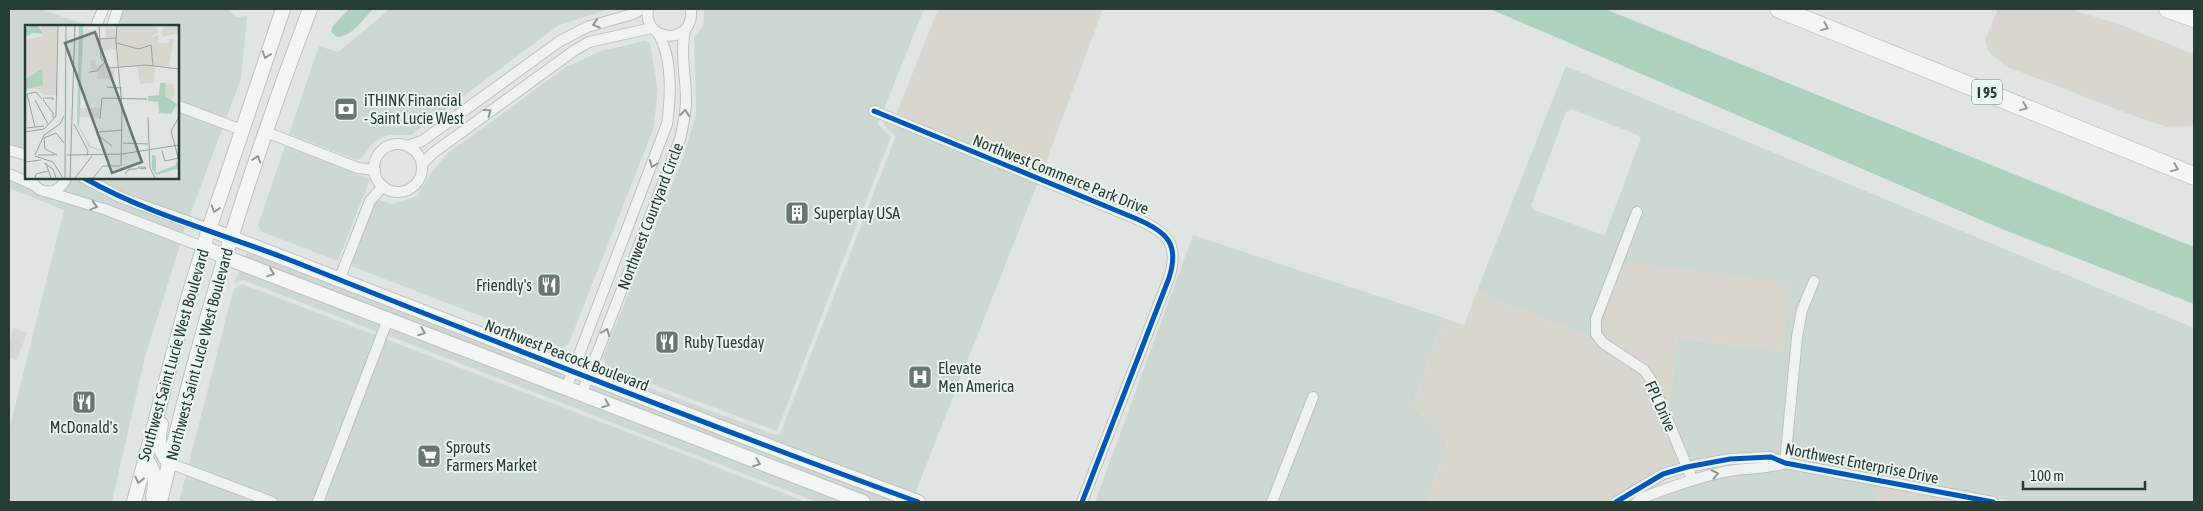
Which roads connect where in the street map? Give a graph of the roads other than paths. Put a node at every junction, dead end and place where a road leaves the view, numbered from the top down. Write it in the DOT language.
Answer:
graph roads {
  1 [pos="103,9"];
  2 [pos="118,9"];
  3 [pos="283,9"];
  4 [pos="310,9"];
  5 [pos="642,9"];
  6 [pos="648,9"];
  7 [pos="691,9"];
  8 [pos="1779,9"];
  9 [pos="2168,9"];
  10 [pos="2194,18"];
  11 [pos="96,25"];
  12 [pos="112,25"];
  13 [pos="655,30"];
  14 [pos="685,30"];
  15 [pos="507,78"];
  16 [pos="516,92"];
  17 [pos="179,106"];
  18 [pos="874,111"];
  19 [pos="242,130"];
  20 [pos="266,132"];
  21 [pos="408,146"];
  22 [pos="9,150"];
  23 [pos="25,155"];
  24 [pos="422,164"];
  25 [pos="375,170"];
  26 [pos="9,174"];
  27 [pos="2194,176"];
  28 [pos="25,179"];
  29 [pos="65,179"];
  30 [pos="86,179"];
  31 [pos="32,181"];
  32 [pos="383,186"];
  33 [pos="48,192"];
  34 [pos="1637,212"];
  35 [pos="209,229"];
  36 [pos="231,238"];
  37 [pos="203,247"];
  38 [pos="225,257"];
  39 [pos="614,266"];
  40 [pos="629,272"];
  41 [pos="339,280"];
  42 [pos="1814,281"];
  43 [pos="186,302"];
  44 [pos="388,319"];
  45 [pos="573,371"];
  46 [pos="588,377"];
  47 [pos="566,389"];
  48 [pos="581,395"];
  49 [pos="1313,397"];
  50 [pos="144,457"];
  51 [pos="169,463"];
  52 [pos="1785,463"];
  53 [pos="1687,466"];
  54 [pos="1692,479"];
  55 [pos="134,502"];
  56 [pos="152,502"];
  57 [pos="160,502"];
  58 [pos="272,502"];
  59 [pos="318,502"];
  60 [pos="862,502"];
  61 [pos="918,502"];
  62 [pos="1082,502"];
  63 [pos="1273,502"];
  64 [pos="1616,502"];
  65 [pos="1637,502"];
  66 [pos="1993,502"];
  1 -- 11 [label="street"];
  2 -- 12 [label="street"];
  3 -- 19 [label="street, Southwest Saint Lucie West Boulevard, one-way"];
  4 -- 20 [label="street, Northwest Saint Lucie West Boulevard"];
  5 -- 15 [label="street, one-way"];
  6 -- 13 [label="street, Northwest Courtyard Circle"];
  7 -- 14 [label="street, Northwest Courtyard Circle"];
  8 -- 27 [label="highway, I 95, one-way"];
  9 -- 10 [label="highway"];
  13 -- 14 [label="street"];
  13 -- 16 [label="street"];
  13 -- 39 [label="street, Northwest Courtyard Circle, one-way"];
  40 -- 14 [label="street, Northwest Courtyard Circle, one-way"];
  15 -- 16 [label="street"];
  15 -- 21 [label="street"];
  24 -- 16 [label="street, one-way"];
  17 -- 19 [label="street"];
  18 -- 62 [label="street, Northwest Commerce Park Drive"];
  19 -- 35 [label="street, Southwest Saint Lucie West Boulevard, one-way"];
  20 -- 25 [label="street"];
  36 -- 20 [label="street, Northwest Saint Lucie West Boulevard, one-way"];
  21 -- 24 [label="street"];
  21 -- 25 [label="street"];
  22 -- 23 [label="street"];
  24 -- 32 [label="street"];
  25 -- 32 [label="street"];
  26 -- 28 [label="street"];
  29 -- 33 [label="street"];
  30 -- 35 [label="street"];
  31 -- 33 [label="street"];
  32 -- 41 [label="street"];
  33 -- 37 [label="street, one-way"];
  34 -- 53 [label="street, FPL Drive"];
  35 -- 36 [label="street, Northwest Peacock Boulevard"];
  35 -- 37 [label="street, Southwest Saint Lucie West Boulevard"];
  36 -- 38 [label="street, Northwest Saint Lucie West Boulevard"];
  36 -- 41 [label="street, Northwest Peacock Boulevard"];
  37 -- 38 [label="street, Northwest Peacock Boulevard"];
  37 -- 43 [label="street, Southwest Saint Lucie West Boulevard"];
  38 -- 44 [label="street, Northwest Peacock Boulevard, one-way"];
  38 -- 51 [label="street, Northwest Saint Lucie West Boulevard"];
  39 -- 40 [label="street"];
  39 -- 45 [label="street, Northwest Courtyard Circle"];
  46 -- 40 [label="street, Northwest Courtyard Circle, one-way"];
  41 -- 45 [label="street, Northwest Peacock Boulevard"];
  42 -- 52 [label="street"];
  43 -- 50 [label="street, Southwest Saint Lucie West Boulevard"];
  43 -- 51 [label="street"];
  44 -- 47 [label="street, Northwest Peacock Boulevard, one-way"];
  44 -- 59 [label="street"];
  45 -- 46 [label="street, Northwest Peacock Boulevard"];
  45 -- 47 [label="street, Northwest Courtyard Circle"];
  46 -- 48 [label="street, Northwest Courtyard Circle"];
  46 -- 61 [label="street, Northwest Peacock Boulevard"];
  47 -- 48 [label="street, Northwest Peacock Boulevard"];
  48 -- 60 [label="street, Northwest Peacock Boulevard, one-way"];
  49 -- 63 [label="street"];
  50 -- 55 [label="street, Southwest Saint Lucie West Boulevard, one-way"];
  50 -- 56 [label="street"];
  51 -- 57 [label="street, Northwest Saint Lucie West Boulevard"];
  51 -- 58 [label="street"];
  52 -- 53 [label="street, Northwest Enterprise Drive"];
  54 -- 52 [label="street, Northwest Enterprise Drive, one-way"];
  52 -- 66 [label="street, Northwest Enterprise Drive"];
  53 -- 54 [label="street, FPL Drive"];
  53 -- 64 [label="street, Northwest Enterprise Drive"];
  54 -- 65 [label="street, Northwest Enterprise Drive"];
}
